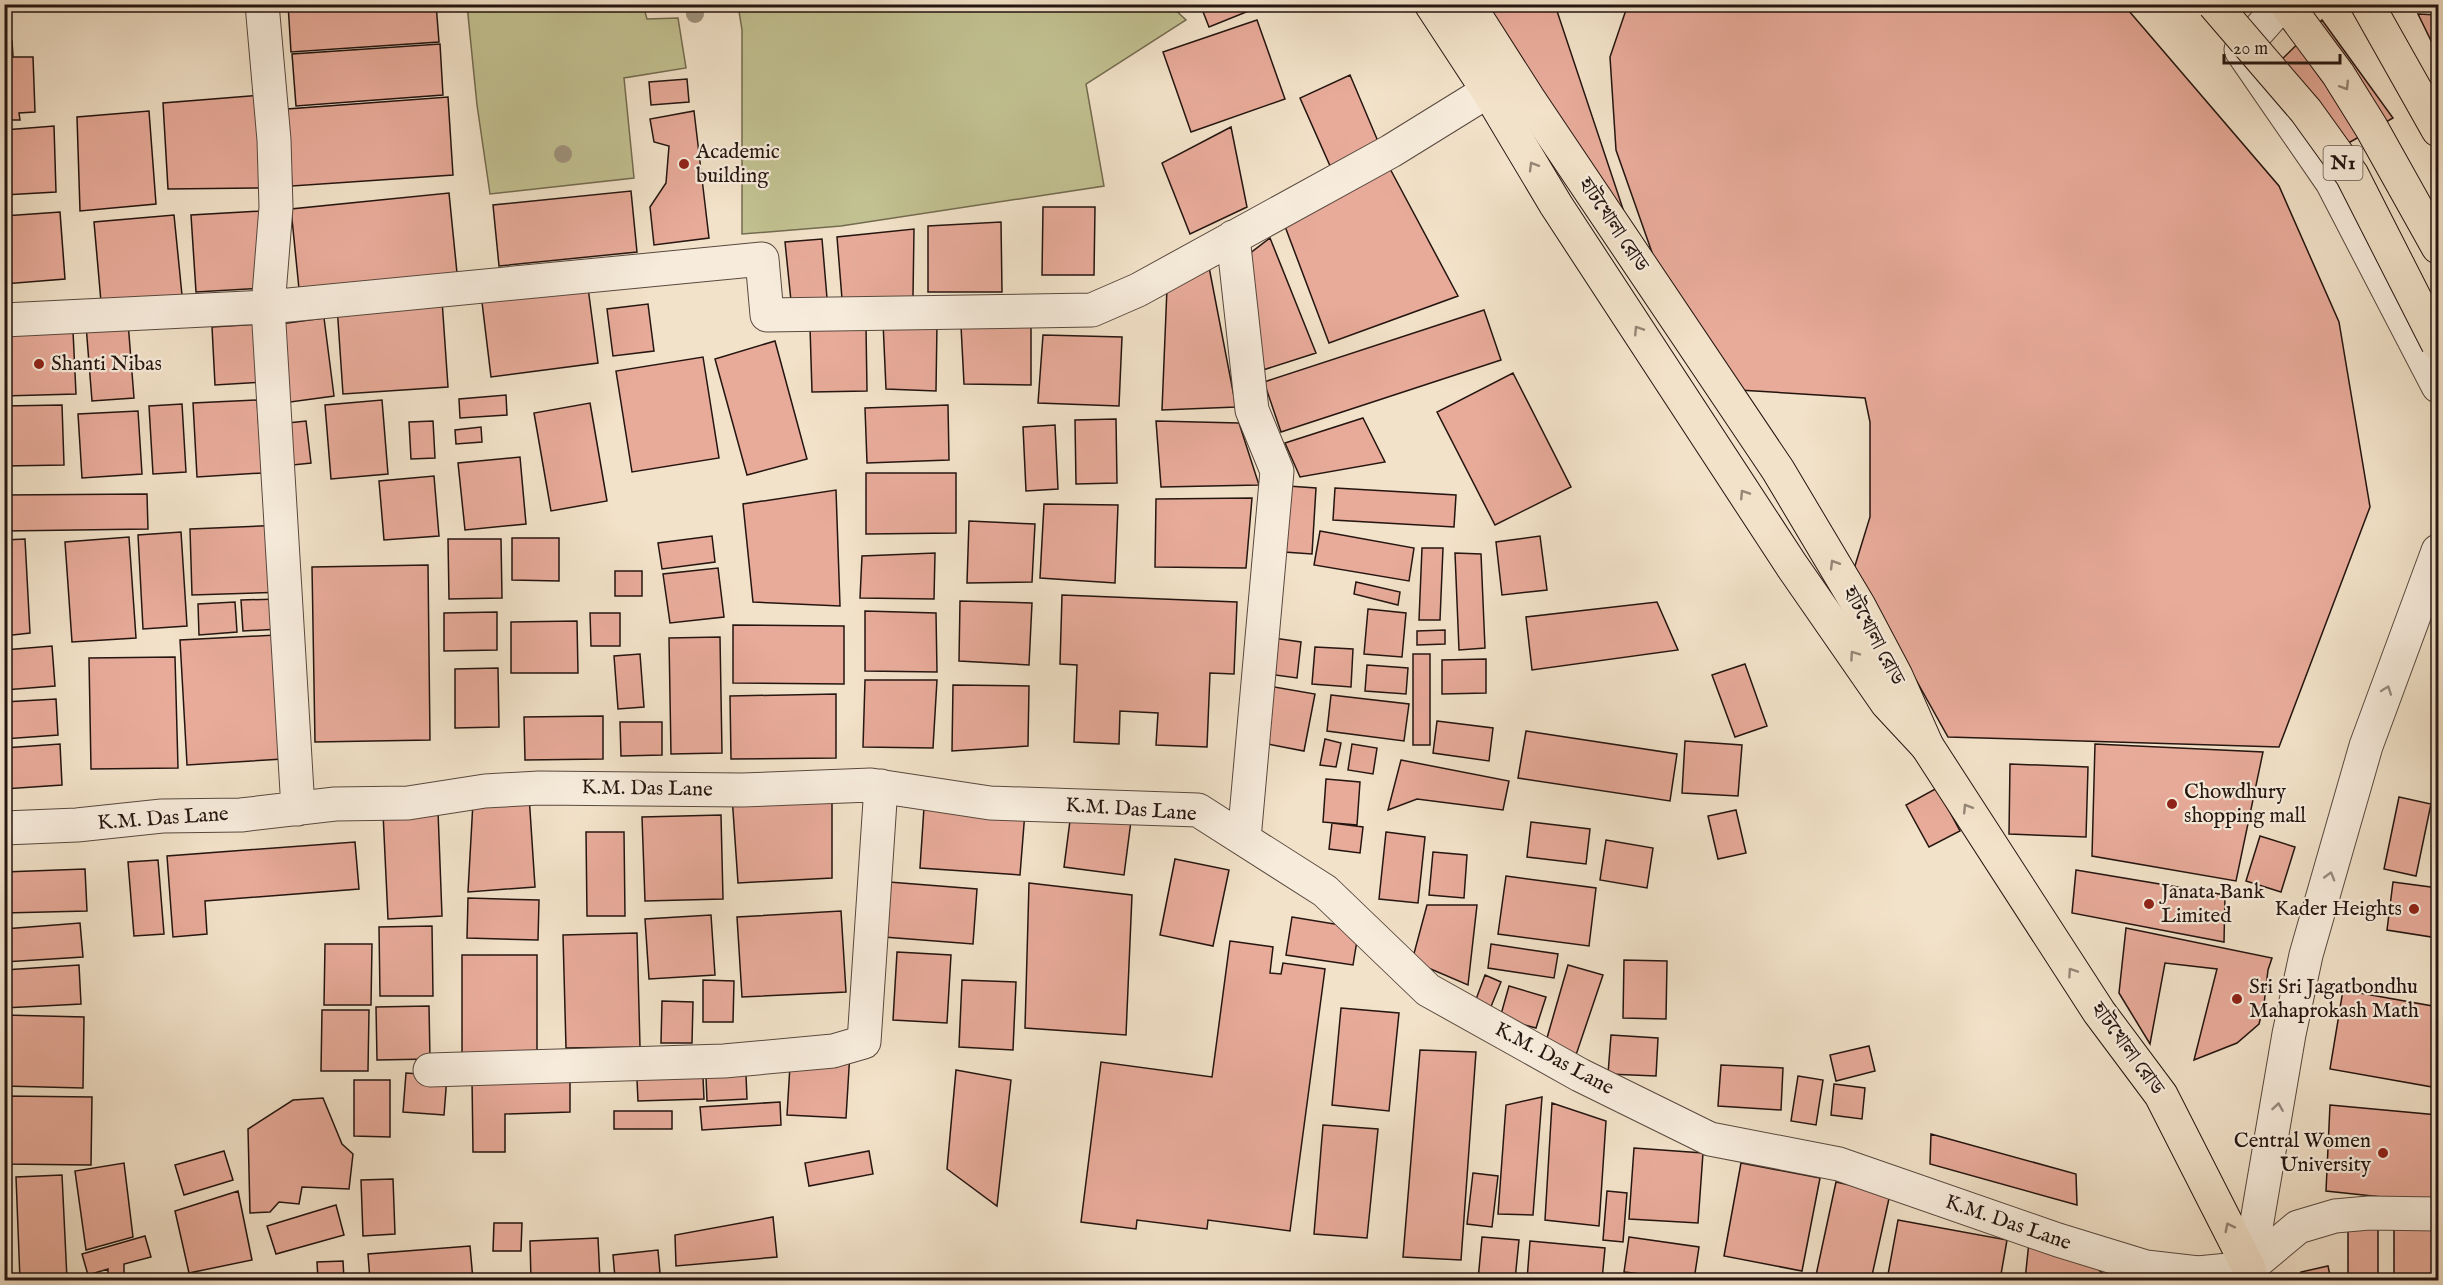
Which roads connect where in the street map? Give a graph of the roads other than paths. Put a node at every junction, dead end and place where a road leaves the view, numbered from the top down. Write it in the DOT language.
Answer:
graph roads {
  1 [pos="262,4"];
  2 [pos="1431,4"];
  3 [pos="1468,4"];
  4 [pos="2196,4"];
  5 [pos="2214,4"];
  6 [pos="2221,4"];
  7 [pos="2284,4"];
  8 [pos="2367,4"];
  9 [pos="2241,50"];
  10 [pos="1488,91"];
  11 [pos="2439,130"];
  12 [pos="1233,237"];
  13 [pos="2439,247"];
  14 [pos="268,307"];
  15 [pos="4,320"];
  16 [pos="2439,344"];
  17 [pos="2439,386"];
  18 [pos="2439,551"];
  19 [pos="1928,746"];
  20 [pos="881,786"];
  21 [pos="298,809"];
  22 [pos="4,828"];
  23 [pos="1244,838"];
  24 [pos="430,1070"];
  25 [pos="2439,1214"];
  26 [pos="2251,1274"];
  1 -- 14 [label="street"];
  2 -- 10 [label="main road"];
  19 -- 3 [label="main road, হাটখোলা রোড, one-way"];
  4 -- 9 [label="main road"];
  5 -- 16 [label="main road, N1, bridge"];
  6 -- 9 [label="street"];
  7 -- 9 [label="street"];
  7 -- 13 [label="main road, N1, one-way"];
  8 -- 11 [label="main road"];
  9 -- 17 [label="street"];
  10 -- 12 [label="street"];
  19 -- 10 [label="main road, one-way"];
  12 -- 14 [label="street"];
  12 -- 23 [label="street"];
  14 -- 15 [label="street"];
  14 -- 21 [label="street"];
  26 -- 18 [label="street, one-way"];
  26 -- 19 [label="main road, হাটখোলা রোড, one-way"];
  20 -- 21 [label="street, K.M. Das Lane"];
  20 -- 23 [label="street, K.M. Das Lane"];
  20 -- 24 [label="street"];
  21 -- 22 [label="street, K.M. Das Lane"];
  23 -- 26 [label="street, K.M. Das Lane"];
  25 -- 26 [label="street"];
}
